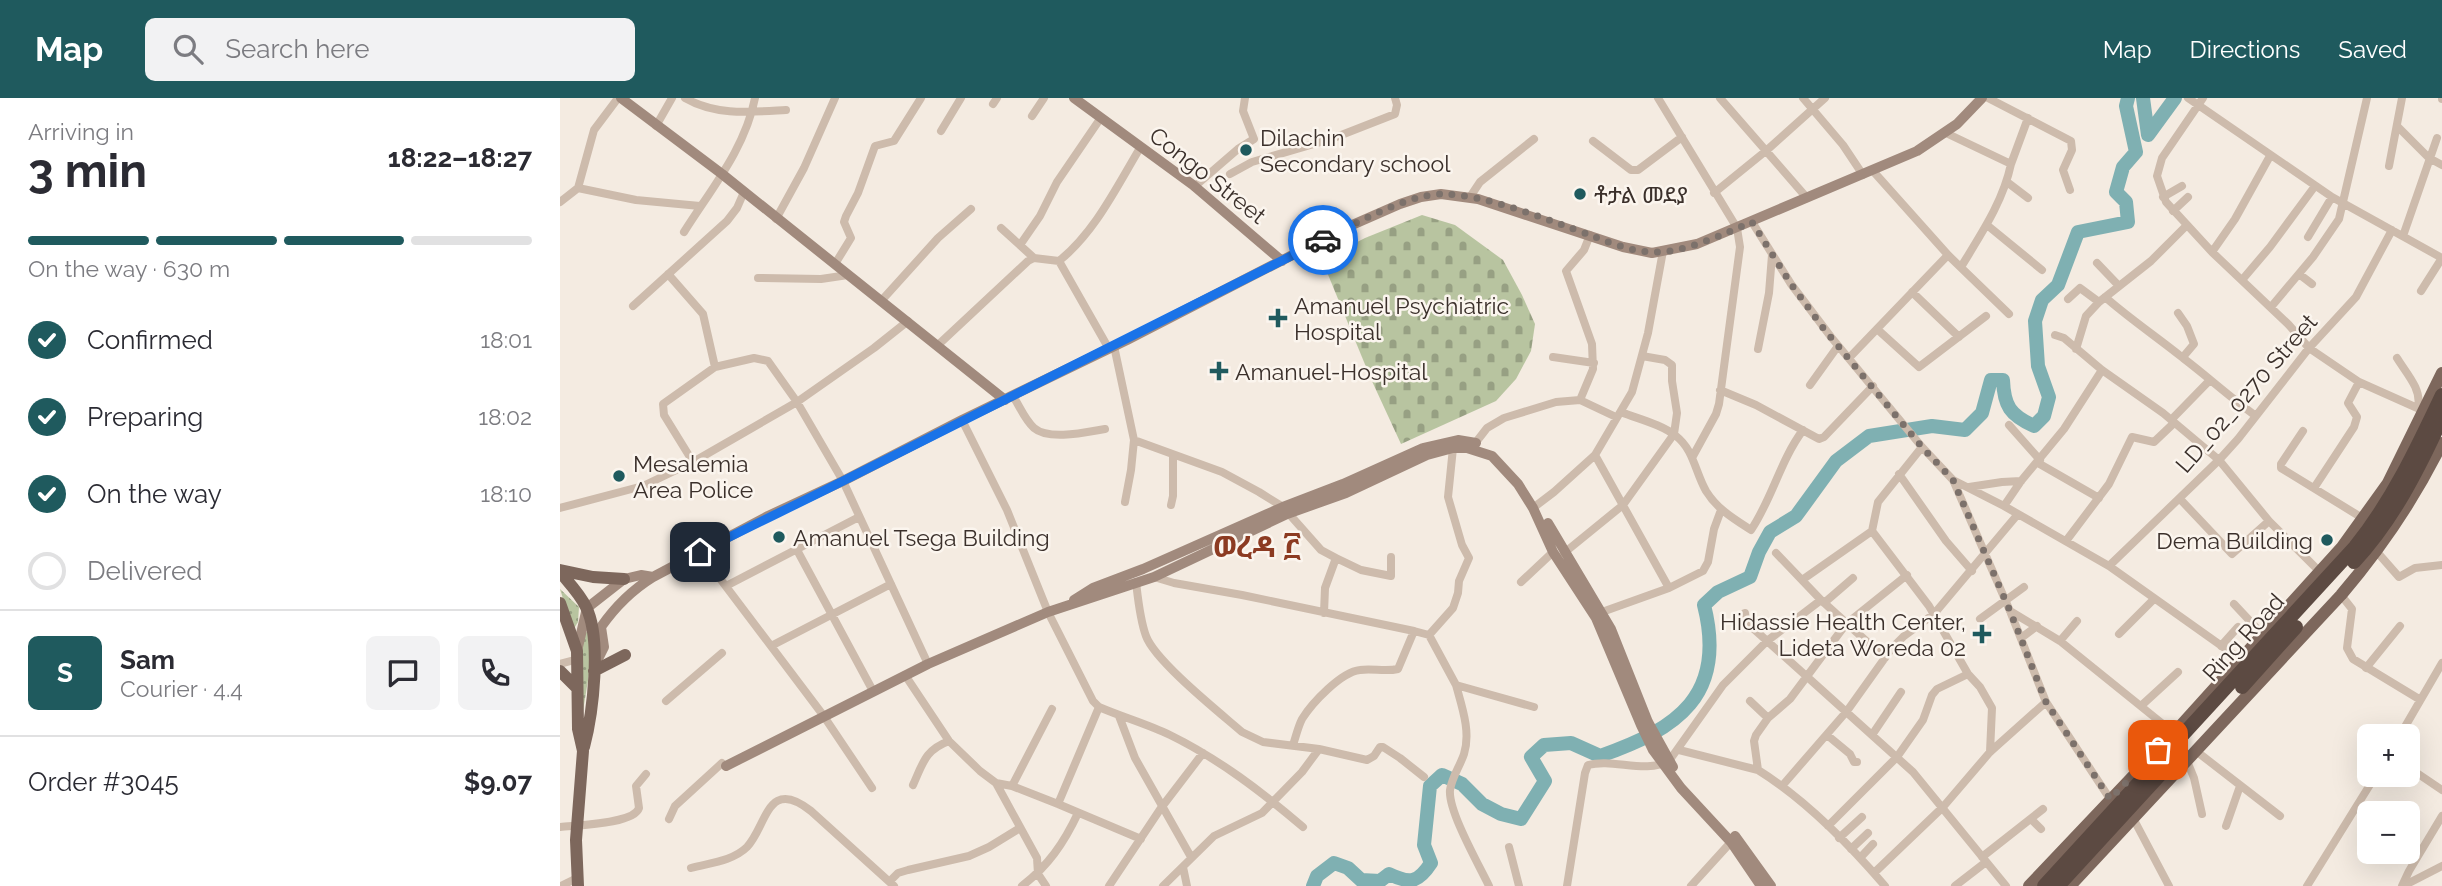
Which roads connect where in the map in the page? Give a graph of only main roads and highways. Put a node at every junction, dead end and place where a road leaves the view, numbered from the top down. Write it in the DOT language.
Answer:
graph roads {
  1 [pos="619,98"];
  2 [pos="1981,99"];
  3 [pos="1080,100"];
  4 [pos="1282,261"];
  5 [pos="2442,373"];
  6 [pos="2442,395"];
  7 [pos="1009,398"];
  8 [pos="2442,418"];
  9 [pos="2442,443"];
  10 [pos="1473,446"];
  11 [pos="1285,510"];
  12 [pos="1559,553"];
  13 [pos="560,571"];
  14 [pos="653,577"];
  15 [pos="624,579"];
  16 [pos="560,586"];
  17 [pos="1083,593"];
  18 [pos="560,603"];
  19 [pos="1069,603"];
  20 [pos="587,608"];
  21 [pos="1047,610"];
  22 [pos="578,655"];
  23 [pos="625,655"];
  24 [pos="927,662"];
  25 [pos="594,669"];
  26 [pos="560,671"];
  27 [pos="576,687"];
  28 [pos="871,689"];
  29 [pos="1645,724"];
  30 [pos="583,751"];
  31 [pos="1666,763"];
  32 [pos="724,764"];
  33 [pos="578,882"];
  34 [pos="1761,886"];
  35 [pos="1771,886"];
  36 [pos="2029,886"];
  37 [pos="2044,886"];
  38 [pos="2068,886"];
  1 -- 7 [label="main road"];
  2 -- 4 [label="main road"];
  3 -- 4 [label="main road, Congo Street"];
  4 -- 7 [label="main road"];
  5 -- 36 [label="main road"];
  6 -- 37 [label="highway, Ring Road"];
  7 -- 14 [label="main road"];
  8 -- 38 [label="highway, Ring Road"];
  9 -- 38 [label="main road"];
  10 -- 11 [label="main road"];
  10 -- 11 [label="main road"];
  10 -- 12 [label="main road"];
  11 -- 17 [label="main road"];
  11 -- 19 [label="main road"];
  12 -- 29 [label="main road"];
  12 -- 29 [label="main road"];
  13 -- 15 [label="main road"];
  13 -- 20 [label="main road"];
  14 -- 15 [label="main road"];
  14 -- 25 [label="main road"];
  15 -- 20 [label="main road"];
  16 -- 20 [label="main road"];
  17 -- 19 [label="main road"];
  17 -- 21 [label="main road"];
  18 -- 22 [label="main road"];
  19 -- 21 [label="main road"];
  20 -- 22 [label="main road"];
  20 -- 25 [label="main road"];
  21 -- 24 [label="main road"];
  22 -- 27 [label="main road"];
  23 -- 25 [label="main road"];
  24 -- 28 [label="main road"];
  24 -- 28 [label="main road"];
  25 -- 30 [label="main road"];
  26 -- 27 [label="main road"];
  27 -- 30 [label="main road"];
  28 -- 32 [label="main road"];
  29 -- 31 [label="main road"];
  30 -- 33 [label="main road"];
  31 -- 34 [label="main road"];
  31 -- 35 [label="main road"];
}
